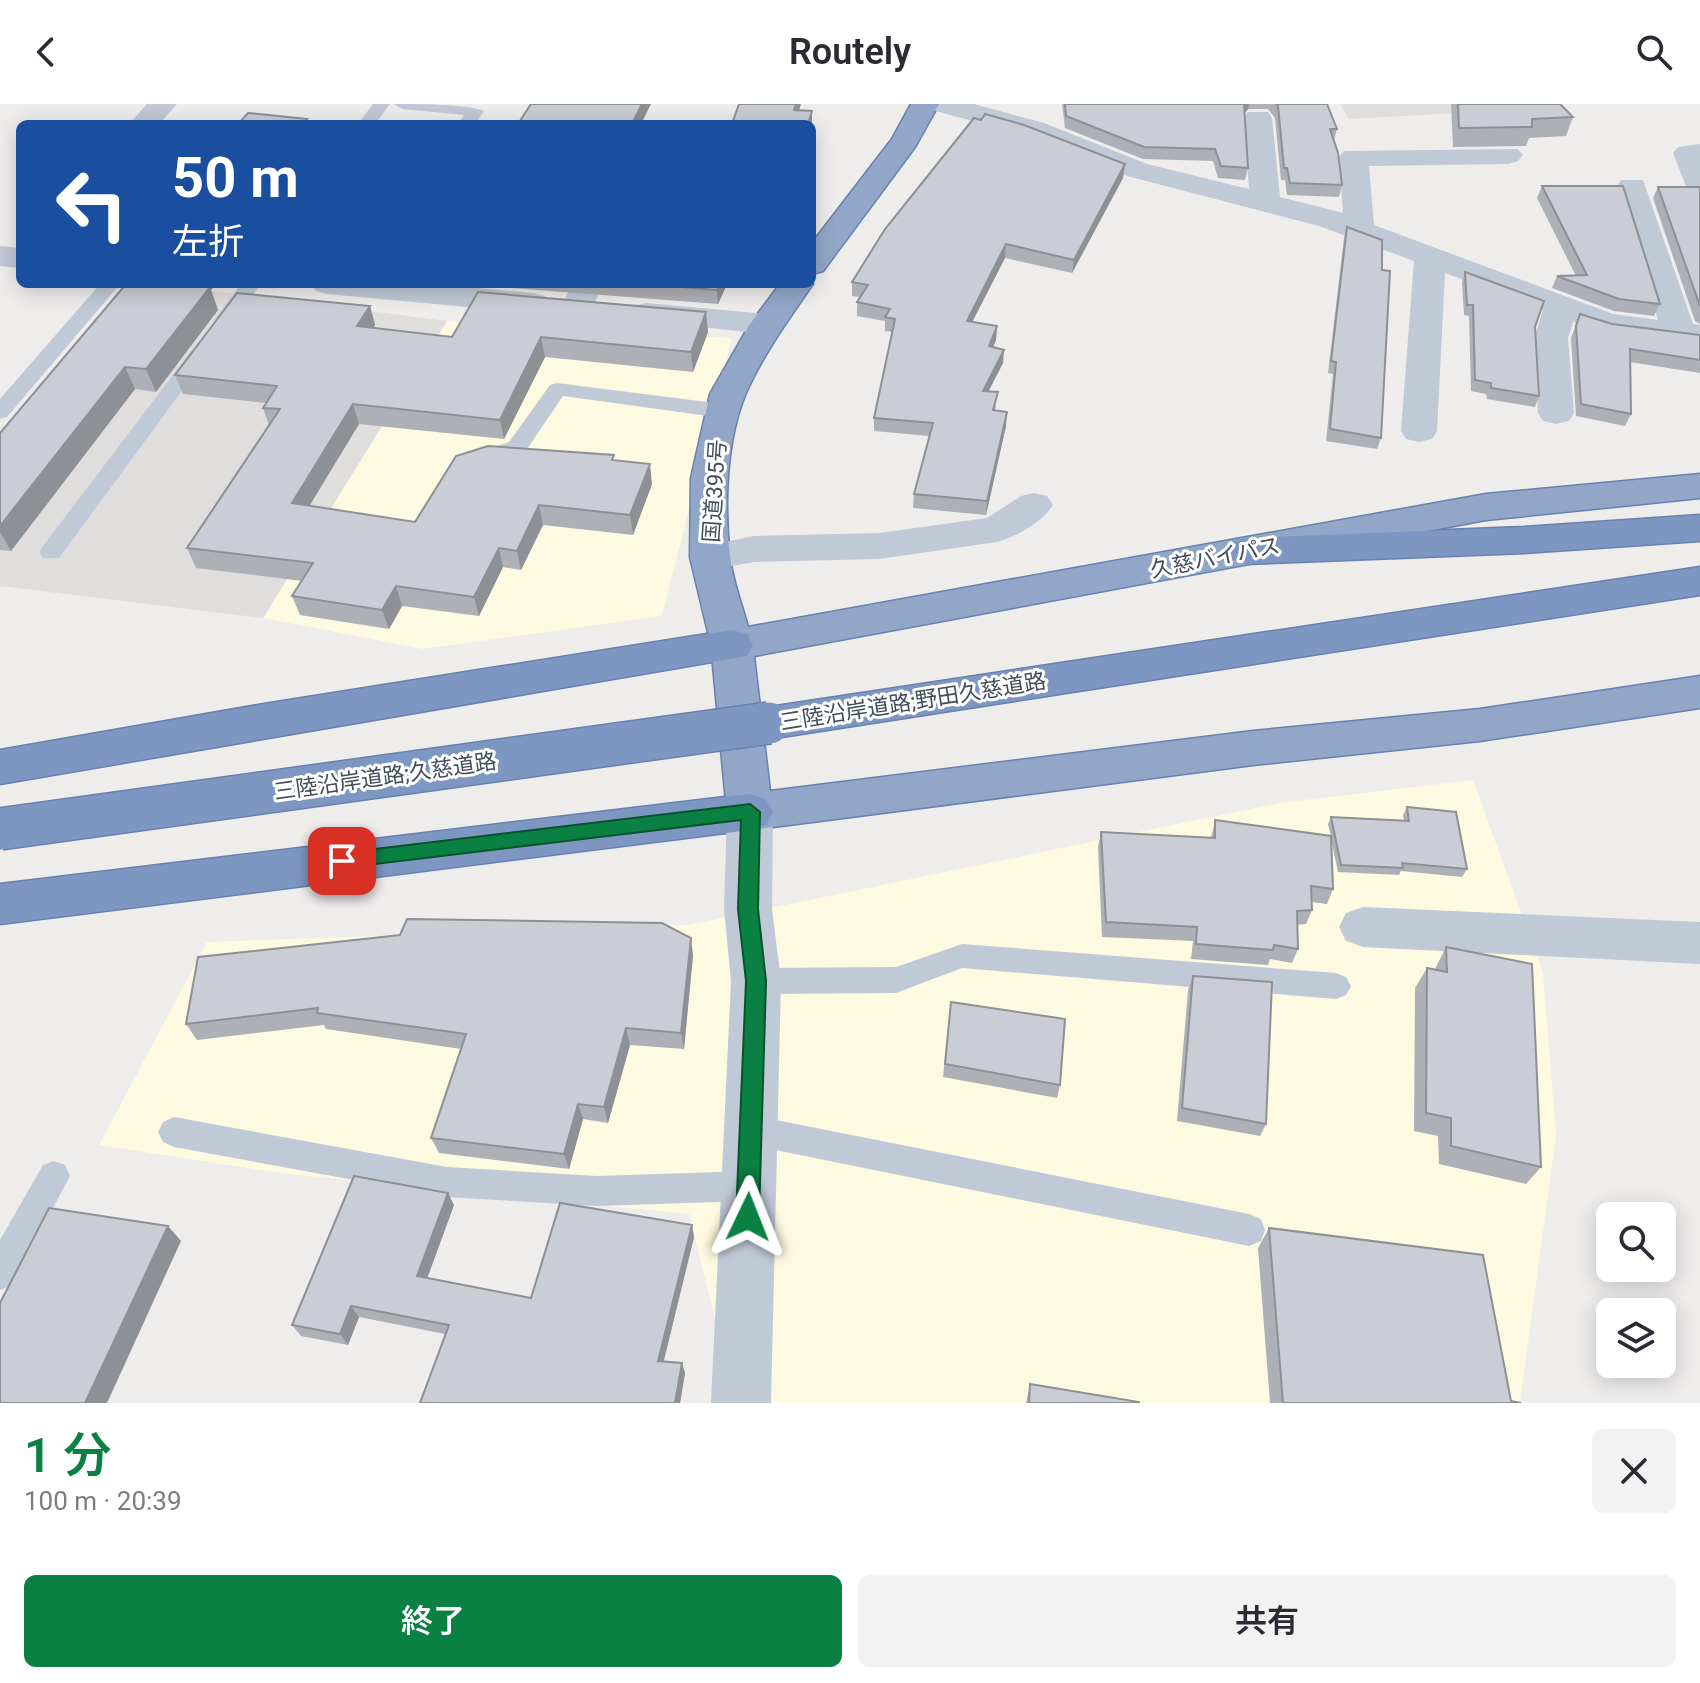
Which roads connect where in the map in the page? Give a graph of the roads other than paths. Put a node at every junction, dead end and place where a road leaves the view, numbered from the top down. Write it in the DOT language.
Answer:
graph roads {
  1 [pos="163,104"];
  2 [pos="382,104"];
  3 [pos="402,104"];
  4 [pos="925,104"];
  5 [pos="942,104"];
  6 [pos="1258,118"];
  7 [pos="147,120"];
  8 [pos="369,120"];
  9 [pos="469,120"];
  10 [pos="1700,153"];
  11 [pos="1508,155"];
  12 [pos="1632,186"];
  13 [pos="1700,188"];
  14 [pos="1265,204"];
  15 [pos="1359,229"];
  16 [pos="1430,255"];
  17 [pos="816,259"];
  18 [pos="107,288"];
  19 [pos="248,288"];
  20 [pos="415,288"];
  21 [pos="794,288"];
  22 [pos="582,295"];
  23 [pos="1561,305"];
  24 [pos="767,324"];
  25 [pos="1690,334"];
  26 [pos="723,411"];
  27 [pos="0,412"];
  28 [pos="1556,413"];
  29 [pos="1419,431"];
  30 [pos="464,464"];
  31 [pos="1700,486"];
  32 [pos="1034,505"];
  33 [pos="1700,528"];
  34 [pos="1246,551"];
  35 [pos="51,552"];
  36 [pos="710,557"];
  37 [pos="1700,581"];
  38 [pos="1700,608"];
  39 [pos="1491,624"];
  40 [pos="732,645"];
  41 [pos="1700,692"];
  42 [pos="769,723"];
  43 [pos="0,767"];
  44 [pos="750,812"];
  45 [pos="0,829"];
  46 [pos="0,904"];
  47 [pos="1363,927"];
  48 [pos="1700,943"];
  49 [pos="756,981"];
  50 [pos="1336,986"];
  51 [pos="751,1130"];
  52 [pos="174,1132"];
  53 [pos="54,1176"];
  54 [pos="749,1186"];
  55 [pos="1249,1230"];
  56 [pos="0,1273"];
  57 [pos="741,1403"];
  1 -- 7 [label="street"];
  2 -- 8 [label="lane"];
  3 -- 9 [label="lane"];
  4 -- 17 [label="highway"];
  5 -- 14 [label="street"];
  6 -- 14 [label="street"];
  10 -- 13 [label="street"];
  11 -- 15 [label="street"];
  12 -- 25 [label="street"];
  14 -- 15 [label="street"];
  15 -- 16 [label="street"];
  16 -- 23 [label="street"];
  16 -- 29 [label="street"];
  18 -- 27 [label="lane"];
  19 -- 35 [label="lane"];
  20 -- 22 [label="street"];
  21 -- 24 [label="highway, 国道395号"];
  22 -- 24 [label="street"];
  23 -- 25 [label="street"];
  23 -- 28 [label="street"];
  24 -- 26 [label="highway, 国道395号"];
  26 -- 30 [label="lane"];
  26 -- 36 [label="highway, 国道395号"];
  31 -- 34 [label="highway, 久慈バイパス"];
  32 -- 36 [label="street"];
  33 -- 34 [label="highway"];
  34 -- 40 [label="highway, 久慈バイパス"];
  36 -- 40 [label="highway, 国道395号"];
  37 -- 39 [label="highway, 三陸沿岸道路;野田久慈道路"];
  38 -- 39 [label="highway, 三陸沿岸道路;野田久慈道路"];
  39 -- 42 [label="highway, 三陸沿岸道路;野田久慈道路"];
  40 -- 43 [label="highway"];
  40 -- 44 [label="highway, 国道395号"];
  41 -- 44 [label="highway"];
  42 -- 45 [label="highway, 三陸沿岸道路;久慈道路, bridge"];
  44 -- 46 [label="highway"];
  44 -- 49 [label="street"];
  47 -- 48 [label="street"];
  49 -- 50 [label="lane"];
  49 -- 51 [label="street"];
  51 -- 54 [label="street"];
  51 -- 55 [label="lane"];
  52 -- 54 [label="lane"];
  53 -- 56 [label="lane"];
  54 -- 57 [label="street"];
}
